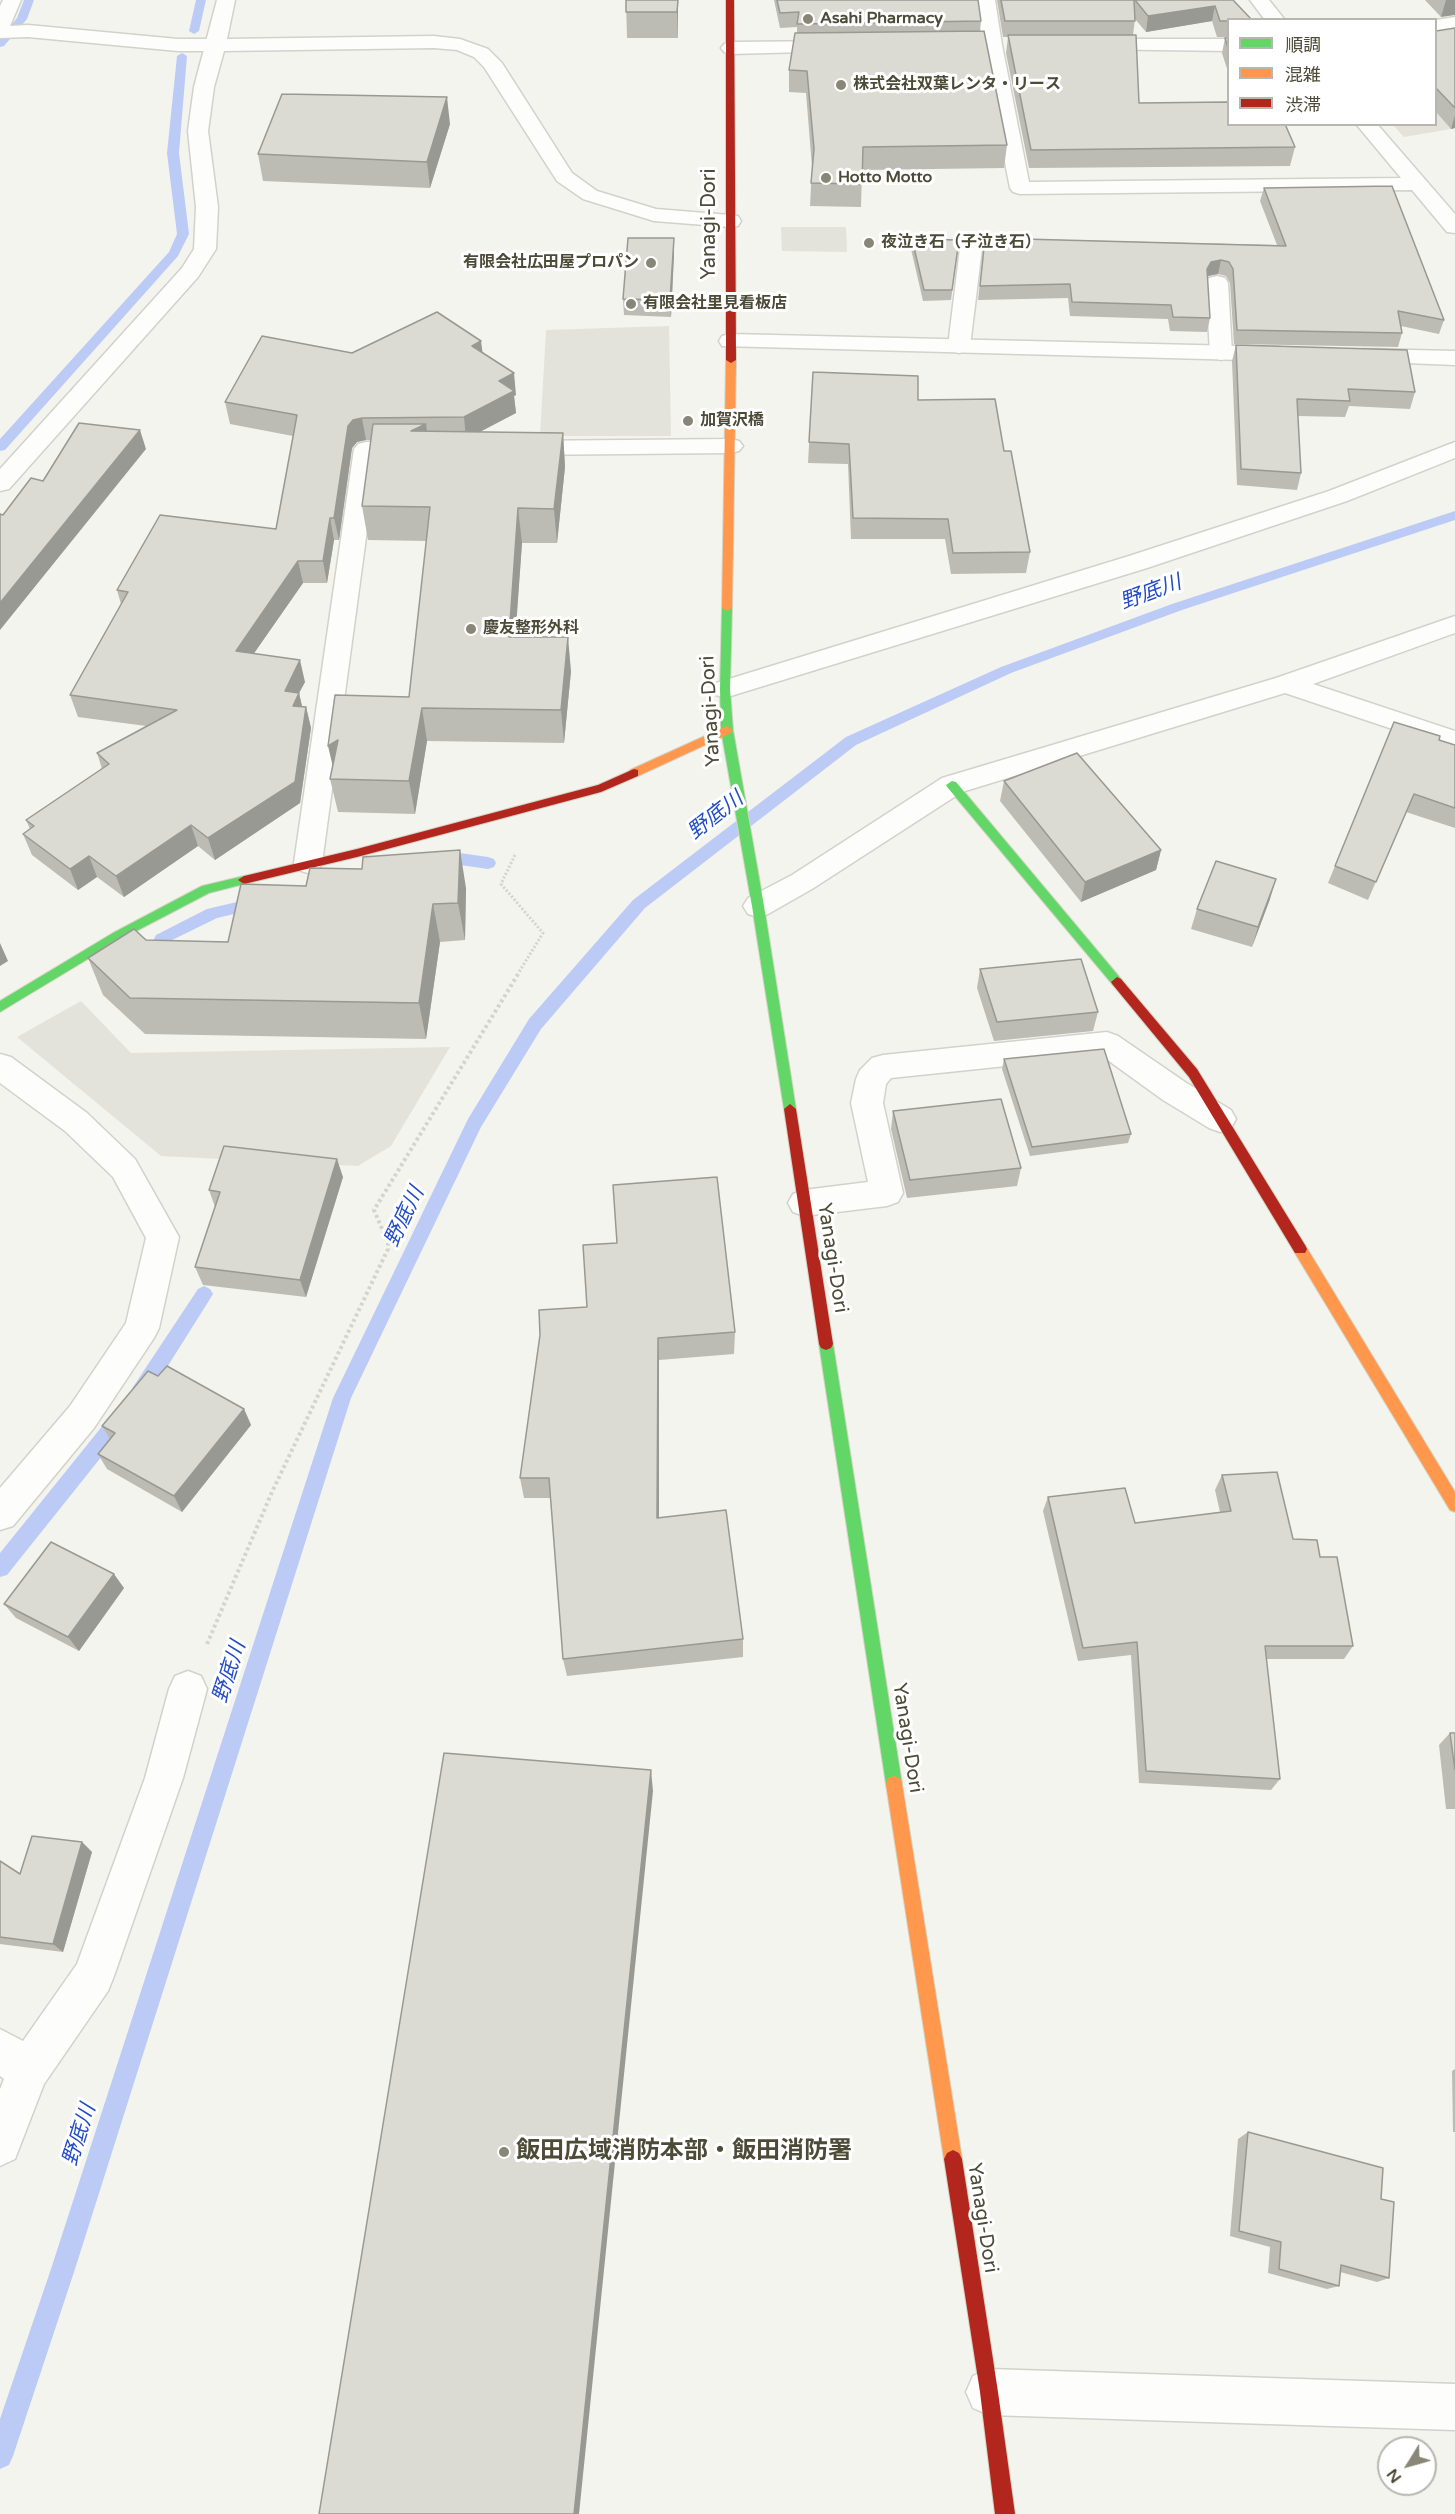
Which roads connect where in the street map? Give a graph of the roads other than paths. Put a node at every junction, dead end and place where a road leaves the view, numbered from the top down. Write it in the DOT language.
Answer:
graph roads {
  1 [pos="12,0"];
  2 [pos="226,0"];
  3 [pos="730,0"];
  4 [pos="986,0"];
  5 [pos="1259,0"];
  6 [pos="1274,18"];
  7 [pos="1455,23"];
  8 [pos="0,26"];
  9 [pos="1437,26"];
  10 [pos="0,32"];
  11 [pos="216,45"];
  12 [pos="969,45"];
  13 [pos="992,45"];
  14 [pos="1016,45"];
  15 [pos="1075,45"];
  16 [pos="1227,45"];
  17 [pos="852,46"];
  18 [pos="731,48"];
  19 [pos="1368,126"];
  20 [pos="1417,184"];
  21 [pos="730,221"];
  22 [pos="1455,227"];
  23 [pos="971,248"];
  24 [pos="1217,283"];
  25 [pos="730,341"];
  26 [pos="959,346"];
  27 [pos="1221,353"];
  28 [pos="1303,355"];
  29 [pos="1338,356"];
  30 [pos="1455,358"];
  31 [pos="731,446"];
  32 [pos="438,448"];
  33 [pos="497,448"];
  34 [pos="1455,449"];
  35 [pos="0,484"];
  36 [pos="1455,624"];
  37 [pos="1285,684"];
  38 [pos="725,689"];
  39 [pos="727,730"];
  40 [pos="1455,741"];
  41 [pos="952,785"];
  42 [pos="308,863"];
  43 [pos="758,906"];
  44 [pos="0,1007"];
  45 [pos="0,1066"];
  46 [pos="1220,1119"];
  47 [pos="804,1203"];
  48 [pos="1455,1505"];
  49 [pos="0,1514"];
  50 [pos="188,1689"];
  51 [pos="14,2060"];
  52 [pos="0,2144"];
  53 [pos="989,2392"];
  54 [pos="1455,2407"];
  55 [pos="1005,2514"];
  1 -- 8 [label="street"];
  2 -- 11 [label="street"];
  3 -- 18 [label="street, Yanagi-Dori"];
  4 -- 13 [label="street"];
  5 -- 6 [label="street"];
  7 -- 9 [label="street"];
  10 -- 11 [label="street"];
  11 -- 21 [label="street"];
  11 -- 35 [label="street"];
  12 -- 13 [label="street"];
  13 -- 14 [label="street"];
  13 -- 20 [label="street"];
  15 -- 16 [label="street"];
  17 -- 18 [label="street"];
  18 -- 21 [label="street, Yanagi-Dori"];
  19 -- 20 [label="street"];
  20 -- 22 [label="street"];
  21 -- 25 [label="street, Yanagi-Dori"];
  23 -- 26 [label="street"];
  24 -- 27 [label="street"];
  25 -- 26 [label="street"];
  25 -- 31 [label="street, Yanagi-Dori"];
  26 -- 27 [label="street"];
  27 -- 28 [label="street"];
  29 -- 30 [label="street"];
  31 -- 33 [label="street"];
  31 -- 38 [label="street, Yanagi-Dori"];
  32 -- 42 [label="street"];
  34 -- 38 [label="street"];
  36 -- 37 [label="street"];
  37 -- 40 [label="street"];
  37 -- 41 [label="street"];
  38 -- 39 [label="street, Yanagi-Dori"];
  39 -- 42 [label="street"];
  39 -- 43 [label="street, Yanagi-Dori"];
  41 -- 43 [label="street"];
  41 -- 46 [label="street"];
  42 -- 44 [label="street"];
  43 -- 47 [label="street, Yanagi-Dori"];
  45 -- 49 [label="street"];
  46 -- 47 [label="street"];
  46 -- 48 [label="street"];
  47 -- 53 [label="street, Yanagi-Dori"];
  50 -- 51 [label="street"];
  51 -- 52 [label="street"];
  53 -- 54 [label="street"];
  53 -- 55 [label="street, Yanagi-Dori"];
}
